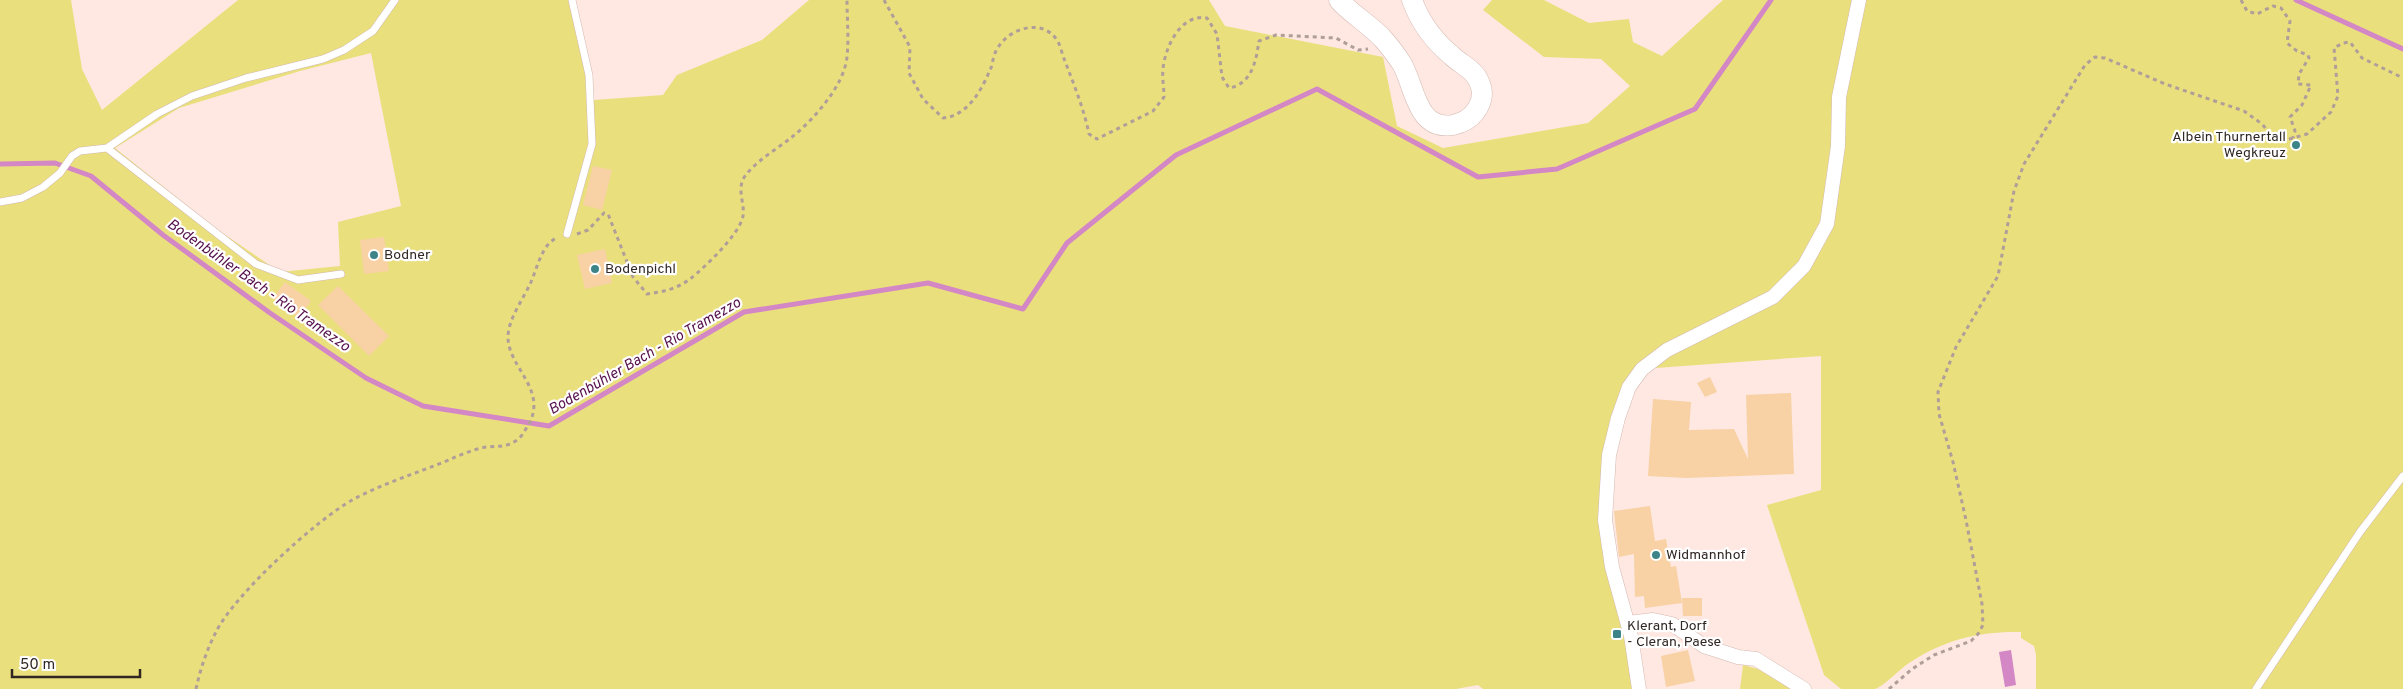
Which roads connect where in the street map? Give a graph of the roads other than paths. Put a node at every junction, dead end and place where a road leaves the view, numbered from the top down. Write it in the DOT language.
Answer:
graph roads {
  1 [pos="395,0"];
  2 [pos="572,0"];
  3 [pos="1338,0"];
  4 [pos="1412,0"];
  5 [pos="1859,0"];
  6 [pos="107,148"];
  7 [pos="0,202"];
  8 [pos="567,234"];
  9 [pos="342,274"];
  10 [pos="2403,476"];
  11 [pos="1628,623"];
  12 [pos="1639,689"];
  13 [pos="1804,689"];
  14 [pos="2256,689"];
  1 -- 6 [label="lane"];
  2 -- 8 [label="lane"];
  3 -- 4 [label="street"];
  5 -- 11 [label="street"];
  6 -- 7 [label="lane"];
  6 -- 9 [label="lane"];
  10 -- 14 [label="lane"];
  11 -- 12 [label="street"];
  11 -- 13 [label="street"];
}
